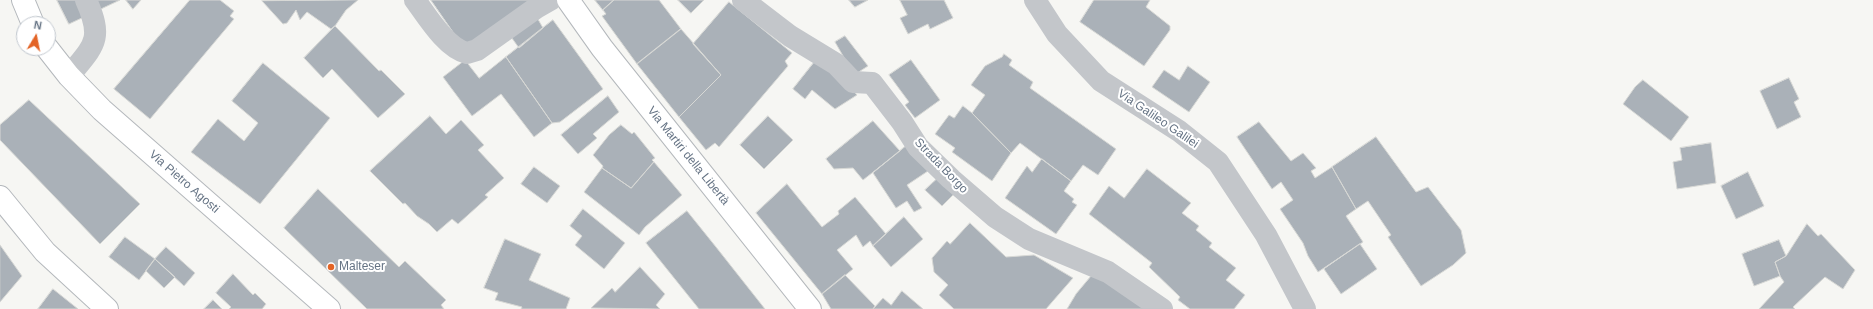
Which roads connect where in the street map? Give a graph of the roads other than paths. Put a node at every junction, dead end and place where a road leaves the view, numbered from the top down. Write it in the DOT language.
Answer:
graph roads {
  1 [pos="23,0"];
  2 [pos="86,0"];
  3 [pos="415,0"];
  4 [pos="550,0"];
  5 [pos="568,0"];
  6 [pos="742,0"];
  7 [pos="1035,0"];
  8 [pos="30,16"];
  9 [pos="53,56"];
  10 [pos="69,76"];
  11 [pos="0,197"];
  12 [pos="107,309"];
  13 [pos="329,309"];
  14 [pos="810,309"];
  15 [pos="1162,309"];
  16 [pos="1304,309"];
  1 -- 8 [label="main road"];
  2 -- 10 [label="street"];
  3 -- 4 [label="street"];
  5 -- 14 [label="main road, Via Martiri della Libertà"];
  6 -- 15 [label="street, Strada Borgo"];
  7 -- 16 [label="street, Via Galileo Galilei"];
  9 -- 10 [label="main road, Via Pietro Agosti"];
  10 -- 13 [label="main road, Via Pietro Agosti"];
  11 -- 12 [label="main road"];
}
